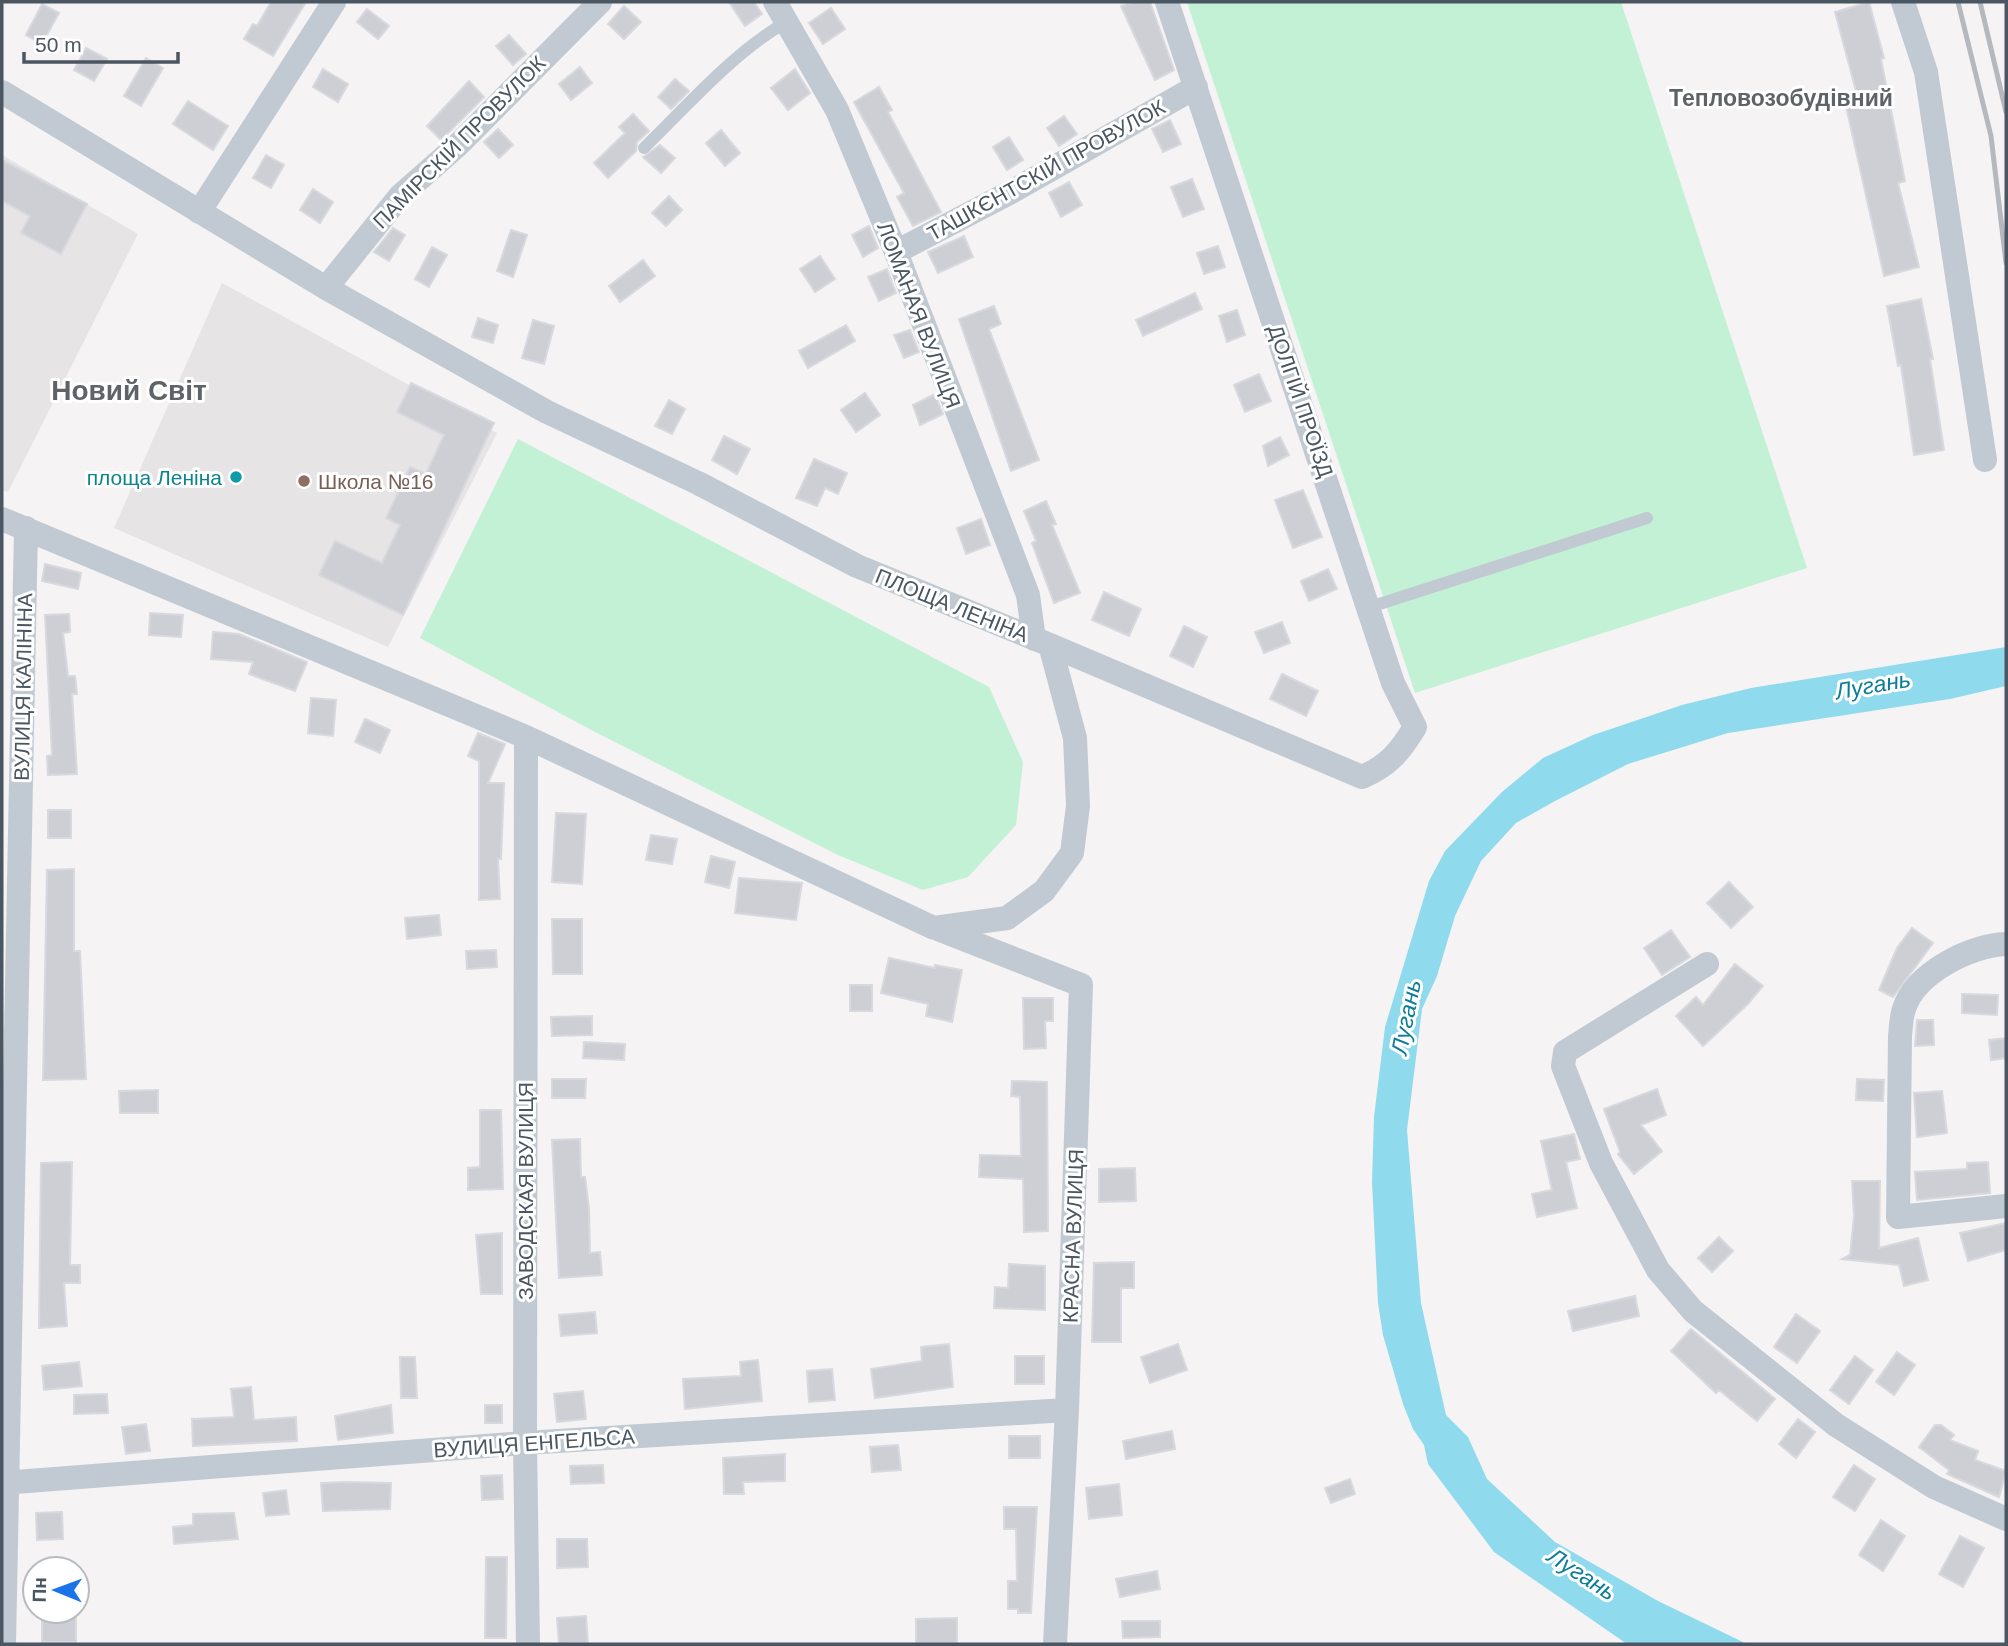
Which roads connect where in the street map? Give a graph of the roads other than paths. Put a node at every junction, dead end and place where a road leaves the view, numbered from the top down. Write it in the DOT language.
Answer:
graph roads {
  1 [pos="334,2"];
  2 [pos="600,2"];
  3 [pos="1167,2"];
  4 [pos="1903,2"];
  5 [pos="781,12"];
  6 [pos="1196,88"];
  7 [pos="2,92"];
  8 [pos="644,148"];
  9 [pos="200,212"];
  10 [pos="896,252"];
  11 [pos="326,288"];
  12 [pos="1985,460"];
  13 [pos="1647,518"];
  14 [pos="2,519"];
  15 [pos="26,528"];
  16 [pos="1370,607"];
  17 [pos="1042,642"];
  18 [pos="526,737"];
  19 [pos="934,928"];
  20 [pos="2006,944"];
  21 [pos="1707,964"];
  22 [pos="2006,1206"];
  23 [pos="1067,1410"];
  24 [pos="525,1443"];
  25 [pos="4,1482"];
  26 [pos="2006,1519"];
  27 [pos="4,1644"];
  28 [pos="528,1644"];
  29 [pos="1055,1644"];
  1 -- 9 [label="street"];
  2 -- 11 [label="street, ПАМІРСКІЙ ПРОВУЛОК"];
  3 -- 6 [label="street, ДОЛГІЙ ПРОЇЗД"];
  4 -- 12 [label="street"];
  5 -- 8 [label="lane"];
  5 -- 10 [label="street, ЛОМАНАЯ ВУЛИЦЯ"];
  6 -- 10 [label="street, ТАШКЄНТСКІЙ ПРОВУЛОК"];
  6 -- 16 [label="street, ДОЛГІЙ ПРОЇЗД"];
  7 -- 9 [label="street, ПЛОЩА ЛЕНІНА"];
  9 -- 11 [label="street, ПЛОЩА ЛЕНІНА"];
  10 -- 17 [label="street, ЛОМАНАЯ ВУЛИЦЯ"];
  11 -- 17 [label="street, ПЛОЩА ЛЕНІНА"];
  13 -- 16 [label="lane"];
  14 -- 15 [label="street"];
  15 -- 18 [label="street"];
  15 -- 25 [label="street, ВУЛИЦЯ КАЛІНІНА"];
  16 -- 17 [label="street, ДОЛГІЙ ПРОЇЗД"];
  17 -- 19 [label="street, ПЛОЩА ЛЕНІНА"];
  18 -- 19 [label="street"];
  18 -- 24 [label="street, ЗАВОДСКАЯ ВУЛИЦЯ"];
  19 -- 23 [label="street, КРАСНА ВУЛИЦЯ"];
  20 -- 22 [label="street"];
  21 -- 26 [label="street"];
  23 -- 24 [label="street, ВУЛИЦЯ ЕНГЕЛЬСА"];
  23 -- 29 [label="street, КРАСНА ВУЛИЦЯ"];
  24 -- 25 [label="street, ВУЛИЦЯ ЕНГЕЛЬСА"];
  24 -- 28 [label="street, ЗАВОДСКАЯ ВУЛИЦЯ"];
  25 -- 27 [label="street, ВУЛИЦЯ КАЛІНІНА"];
}
